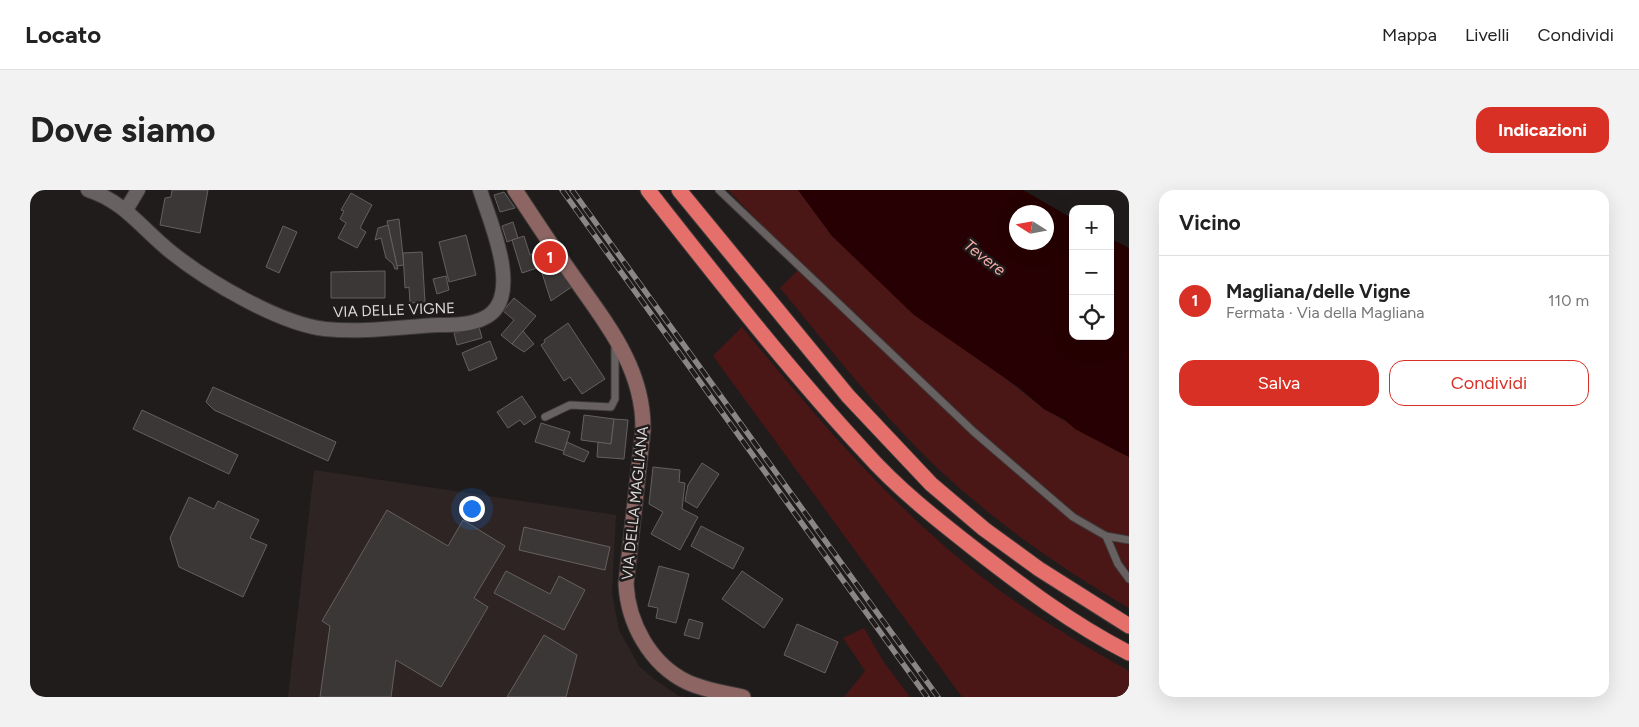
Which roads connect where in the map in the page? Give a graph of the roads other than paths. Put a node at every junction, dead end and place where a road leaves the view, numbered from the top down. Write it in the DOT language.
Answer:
graph roads {
  1 [pos="88,190"];
  2 [pos="138,190"];
  3 [pos="480,190"];
  4 [pos="515,190"];
  5 [pos="648,190"];
  6 [pos="679,190"];
  7 [pos="719,190"];
  8 [pos="126,210"];
  9 [pos="616,337"];
  10 [pos="545,417"];
  11 [pos="1106,536"];
  12 [pos="1129,540"];
  13 [pos="1129,579"];
  14 [pos="1129,626"];
  15 [pos="1129,653"];
  16 [pos="743,697"];
  1 -- 8 [label="street, VIA DELLE VIGNE"];
  2 -- 8 [label="street"];
  3 -- 8 [label="street, VIA DELLE VIGNE"];
  4 -- 9 [label="main road, VIA DELLA MAGLIANA"];
  5 -- 15 [label="highway"];
  6 -- 14 [label="highway"];
  7 -- 11 [label="lane"];
  9 -- 10 [label="lane"];
  9 -- 16 [label="main road, VIA DELLA MAGLIANA"];
  11 -- 12 [label="lane"];
  11 -- 13 [label="lane"];
}
